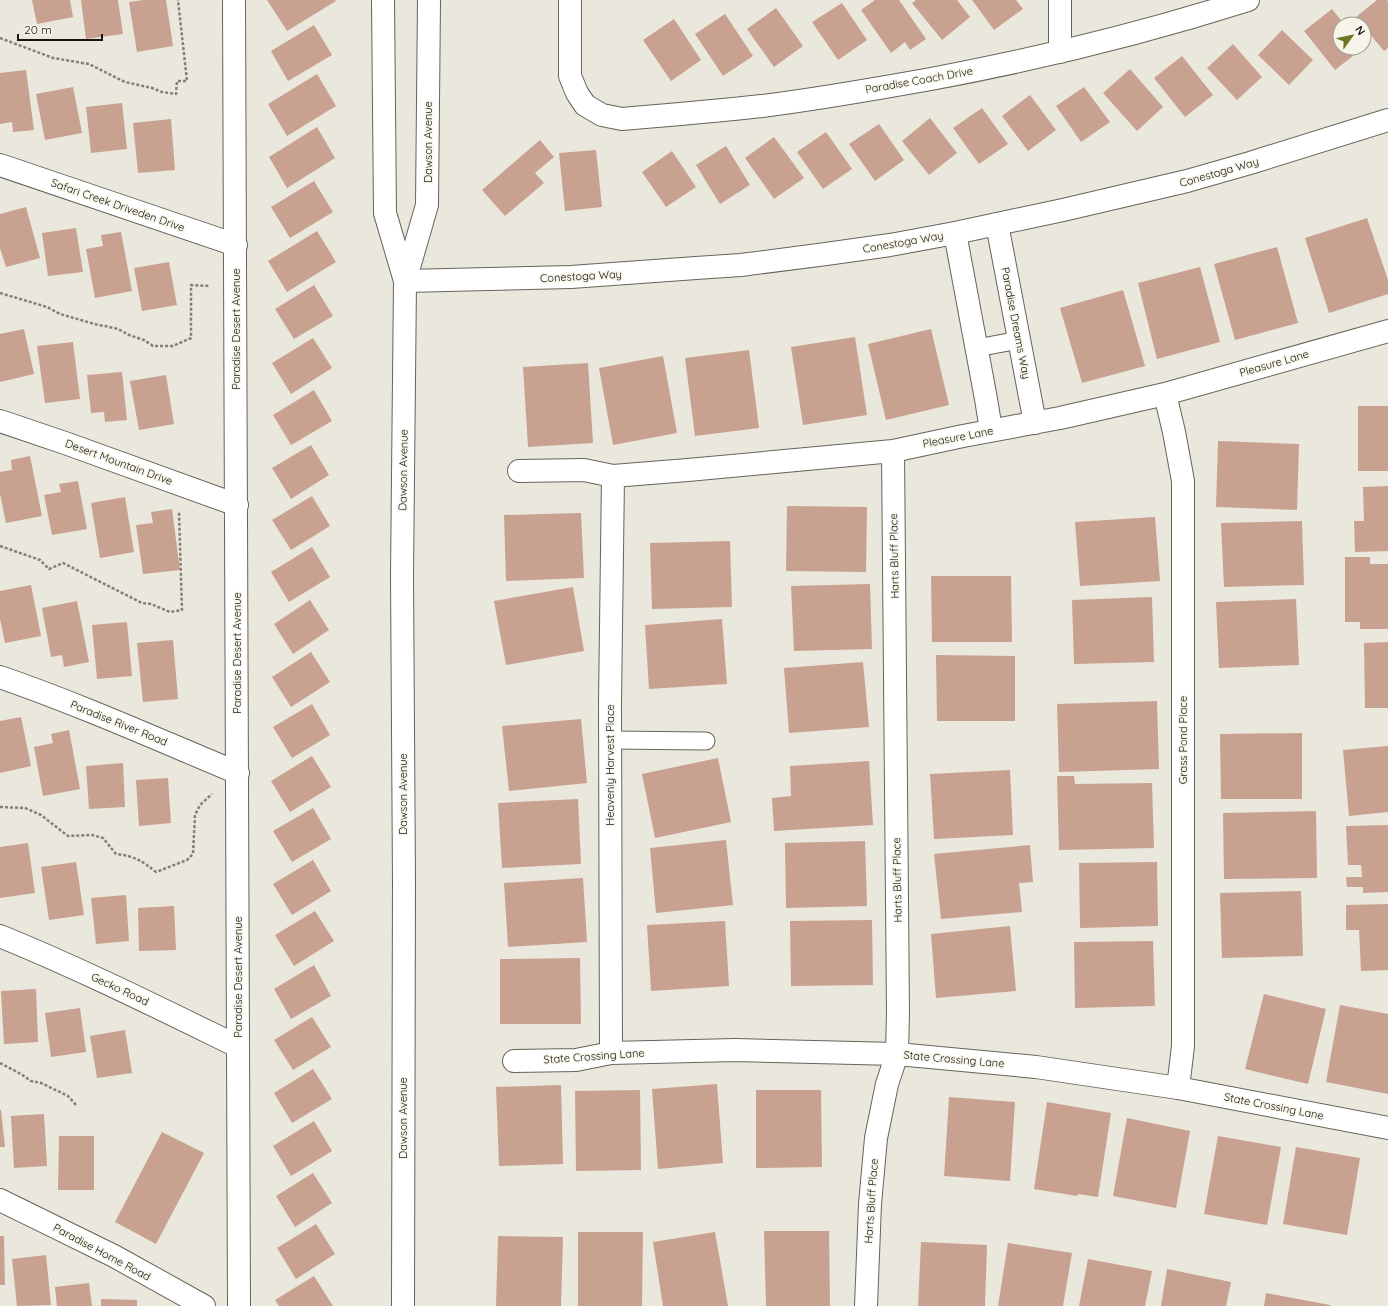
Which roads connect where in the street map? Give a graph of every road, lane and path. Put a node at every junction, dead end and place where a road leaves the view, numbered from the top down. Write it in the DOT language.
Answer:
graph roads {
  1 [pos="178,0"];
  2 [pos="234,0"];
  3 [pos="383,0"];
  4 [pos="429,0"];
  5 [pos="570,0"];
  6 [pos="1060,0"];
  7 [pos="1248,0"];
  8 [pos="0,38"];
  9 [pos="1060,52"];
  10 [pos="1388,120"];
  11 [pos="0,165"];
  12 [pos="997,224"];
  13 [pos="955,233"];
  14 [pos="236,245"];
  15 [pos="405,281"];
  16 [pos="216,286"];
  17 [pos="0,293"];
  18 [pos="1388,331"];
  19 [pos="1019,340"];
  20 [pos="977,348"];
  21 [pos="1165,394"];
  22 [pos="0,421"];
  23 [pos="1035,423"];
  24 [pos="991,430"];
  25 [pos="893,451"];
  26 [pos="519,471"];
  27 [pos="613,476"];
  28 [pos="237,505"];
  29 [pos="179,506"];
  30 [pos="0,546"];
  31 [pos="0,677"];
  32 [pos="610,740"];
  33 [pos="706,740"];
  34 [pos="238,772"];
  35 [pos="213,793"];
  36 [pos="0,807"];
  37 [pos="0,936"];
  38 [pos="238,1046"];
  39 [pos="611,1053"];
  40 [pos="897,1054"];
  41 [pos="514,1061"];
  42 [pos="0,1064"];
  43 [pos="1178,1088"];
  44 [pos="77,1106"];
  45 [pos="1388,1128"];
  46 [pos="0,1200"];
  47 [pos="204,1306"];
  48 [pos="239,1306"];
  49 [pos="403,1306"];
  50 [pos="866,1306"];
  1 -- 8 [label="path"];
  2 -- 14 [label="street, Paradise Desert Avenue"];
  3 -- 15 [label="street, Dawson Avenue"];
  4 -- 15 [label="street, Dawson Avenue"];
  5 -- 9 [label="street, Paradise Coach Drive"];
  6 -- 9 [label="street"];
  7 -- 9 [label="street, Paradise Coach Drive"];
  10 -- 12 [label="street, Conestoga Way"];
  11 -- 14 [label="street, Safari Creek Driveden Drive"];
  12 -- 13 [label="street, Conestoga Way"];
  12 -- 19 [label="street, Paradise Dreams Way"];
  13 -- 15 [label="street, Conestoga Way"];
  13 -- 20 [label="street"];
  14 -- 28 [label="street, Paradise Desert Avenue"];
  15 -- 49 [label="street, Dawson Avenue"];
  16 -- 17 [label="path"];
  18 -- 21 [label="street, Pleasure Lane"];
  19 -- 20 [label="lane"];
  19 -- 23 [label="street, Paradise Dreams Way"];
  20 -- 24 [label="street"];
  21 -- 23 [label="street, Pleasure Lane"];
  21 -- 43 [label="street, Grass Pond Place"];
  22 -- 28 [label="street, Desert Mountain Drive"];
  23 -- 24 [label="street, Pleasure Lane"];
  24 -- 25 [label="street, Pleasure Lane"];
  25 -- 27 [label="street, Pleasure Lane"];
  25 -- 40 [label="street, Harts Bluff Place"];
  26 -- 27 [label="street, Pleasure Lane"];
  27 -- 32 [label="street, Heavenly Harvest Place"];
  28 -- 34 [label="street, Paradise Desert Avenue"];
  29 -- 30 [label="path"];
  31 -- 34 [label="street, Paradise River Road"];
  32 -- 33 [label="lane"];
  32 -- 39 [label="street, Heavenly Harvest Place"];
  34 -- 38 [label="street, Paradise Desert Avenue"];
  35 -- 36 [label="path"];
  37 -- 38 [label="street, Gecko Road"];
  38 -- 48 [label="street, Paradise Desert Avenue"];
  39 -- 40 [label="street, State Crossing Lane"];
  39 -- 41 [label="street, State Crossing Lane"];
  40 -- 43 [label="street, State Crossing Lane"];
  40 -- 50 [label="street, Harts Bluff Place"];
  42 -- 44 [label="path"];
  43 -- 45 [label="street, State Crossing Lane"];
  46 -- 47 [label="street, Paradise Home Road"];
}
